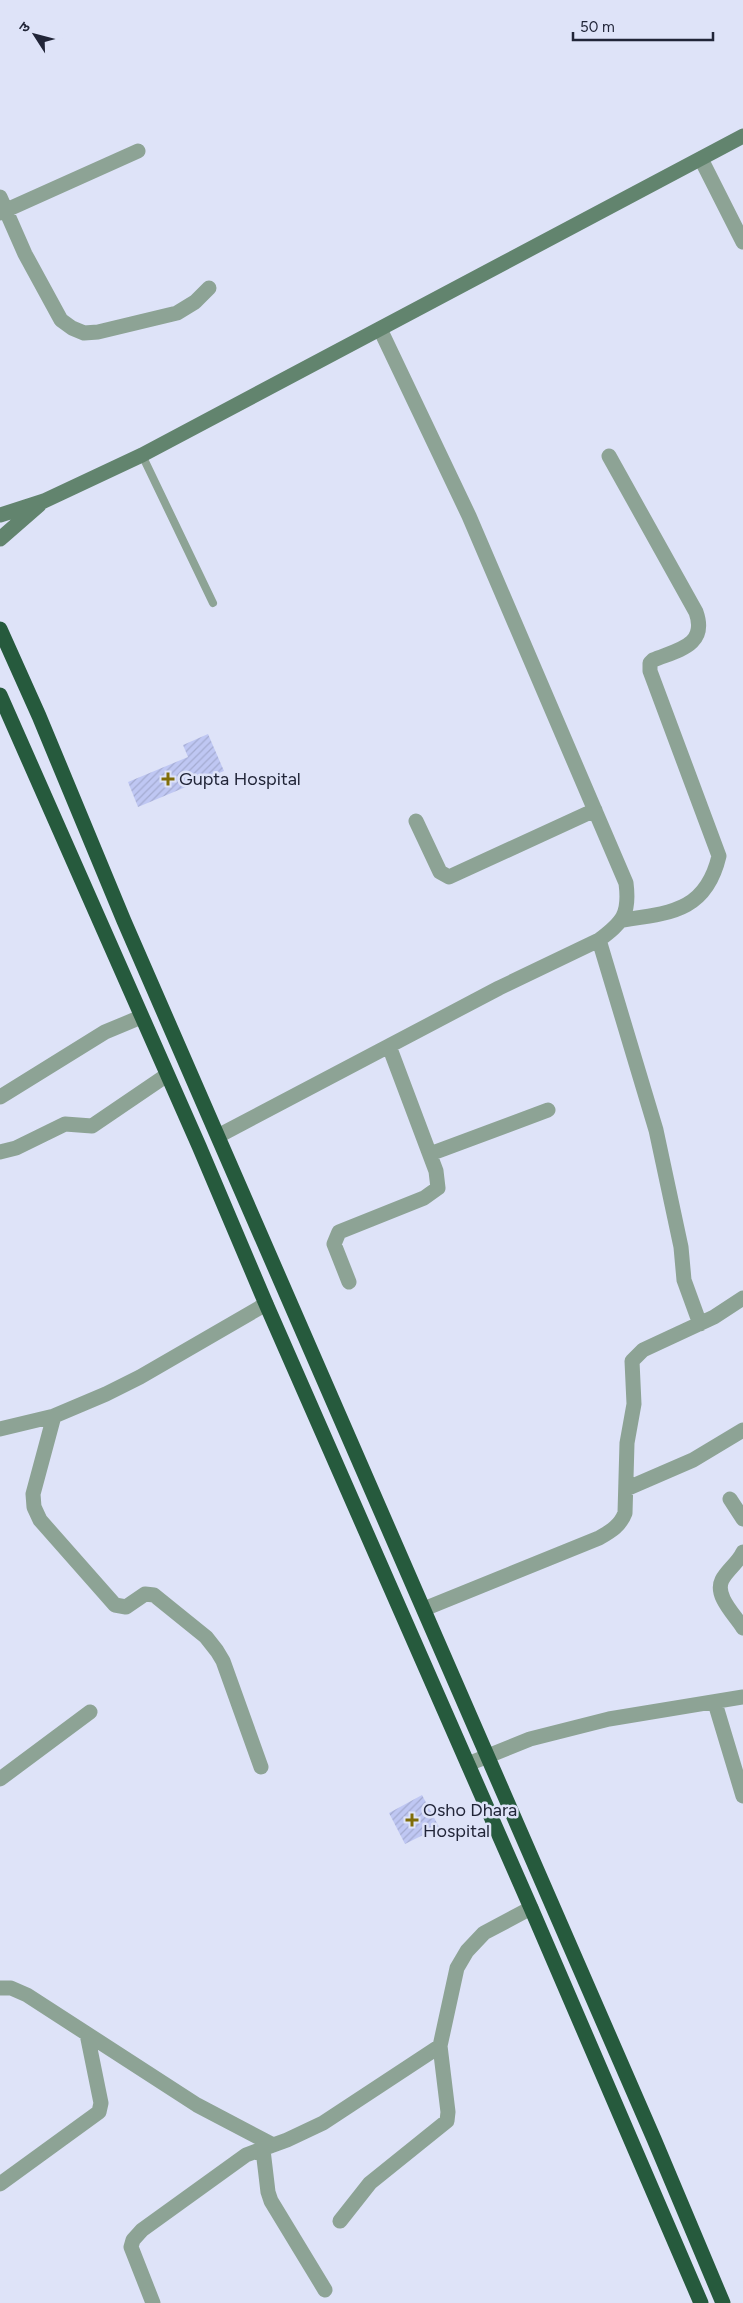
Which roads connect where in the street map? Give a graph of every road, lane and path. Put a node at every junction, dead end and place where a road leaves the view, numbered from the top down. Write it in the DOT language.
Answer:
graph roads {
  1 [pos="743,136"];
  2 [pos="138,151"];
  3 [pos="700,159"];
  4 [pos="2,207"];
  5 [pos="743,242"];
  6 [pos="209,288"];
  7 [pos="380,329"];
  8 [pos="142,455"];
  9 [pos="609,456"];
  10 [pos="44,501"];
  11 [pos="0,515"];
  12 [pos="0,539"];
  13 [pos="213,603"];
  14 [pos="0,629"];
  15 [pos="0,695"];
  16 [pos="6,722"];
  17 [pos="595,810"];
  18 [pos="416,821"];
  19 [pos="622,920"];
  20 [pos="599,940"];
  21 [pos="141,1017"];
  22 [pos="389,1046"];
  23 [pos="167,1075"];
  24 [pos="0,1097"];
  25 [pos="548,1110"];
  26 [pos="218,1136"];
  27 [pos="0,1152"];
  28 [pos="430,1154"];
  29 [pos="349,1282"];
  30 [pos="742,1302"];
  31 [pos="266,1304"];
  32 [pos="700,1324"];
  33 [pos="54,1416"];
  34 [pos="0,1429"];
  35 [pos="743,1430"];
  36 [pos="626,1489"];
  37 [pos="730,1499"];
  38 [pos="743,1519"];
  39 [pos="743,1552"];
  40 [pos="424,1609"];
  41 [pos="743,1628"];
  42 [pos="743,1697"];
  43 [pos="715,1703"];
  44 [pos="90,1712"];
  45 [pos="488,1754"];
  46 [pos="468,1764"];
  47 [pos="261,1767"];
  48 [pos="0,1779"];
  49 [pos="743,1796"];
  50 [pos="531,1908"];
  51 [pos="0,1988"];
  52 [pos="87,2034"];
  53 [pos="440,2046"];
  54 [pos="268,2148"];
  55 [pos="0,2184"];
  56 [pos="340,2221"];
  57 [pos="325,2290"];
  58 [pos="699,2302"];
  59 [pos="153,2303"];
  60 [pos="723,2303"];
  1 -- 3 [label="street"];
  2 -- 4 [label="street"];
  3 -- 5 [label="street"];
  3 -- 7 [label="street"];
  4 -- 6 [label="street"];
  7 -- 8 [label="street"];
  7 -- 17 [label="street"];
  8 -- 10 [label="street"];
  8 -- 13 [label="lane"];
  9 -- 19 [label="street"];
  10 -- 11 [label="street"];
  10 -- 12 [label="street"];
  14 -- 26 [label="highway"];
  15 -- 16 [label="highway"];
  16 -- 21 [label="highway"];
  17 -- 18 [label="street"];
  17 -- 19 [label="street"];
  19 -- 20 [label="street"];
  20 -- 22 [label="street"];
  20 -- 32 [label="street"];
  21 -- 23 [label="highway"];
  21 -- 24 [label="street"];
  22 -- 26 [label="street"];
  22 -- 28 [label="street"];
  23 -- 27 [label="street"];
  23 -- 31 [label="highway"];
  25 -- 28 [label="street"];
  26 -- 40 [label="highway"];
  28 -- 29 [label="street"];
  30 -- 32 [label="street"];
  31 -- 33 [label="street"];
  31 -- 46 [label="highway"];
  32 -- 36 [label="street"];
  33 -- 34 [label="street"];
  33 -- 47 [label="street"];
  35 -- 36 [label="street"];
  36 -- 40 [label="street"];
  37 -- 38 [label="street"];
  39 -- 41 [label="street"];
  40 -- 45 [label="highway"];
  42 -- 43 [label="street"];
  43 -- 45 [label="street"];
  43 -- 49 [label="street"];
  44 -- 48 [label="street"];
  45 -- 46 [label="street"];
  45 -- 60 [label="highway"];
  46 -- 50 [label="highway"];
  50 -- 53 [label="street"];
  50 -- 58 [label="highway"];
  51 -- 52 [label="street"];
  52 -- 54 [label="street"];
  52 -- 55 [label="street"];
  53 -- 54 [label="street"];
  53 -- 56 [label="street"];
  54 -- 57 [label="street"];
  54 -- 59 [label="street"];
}
